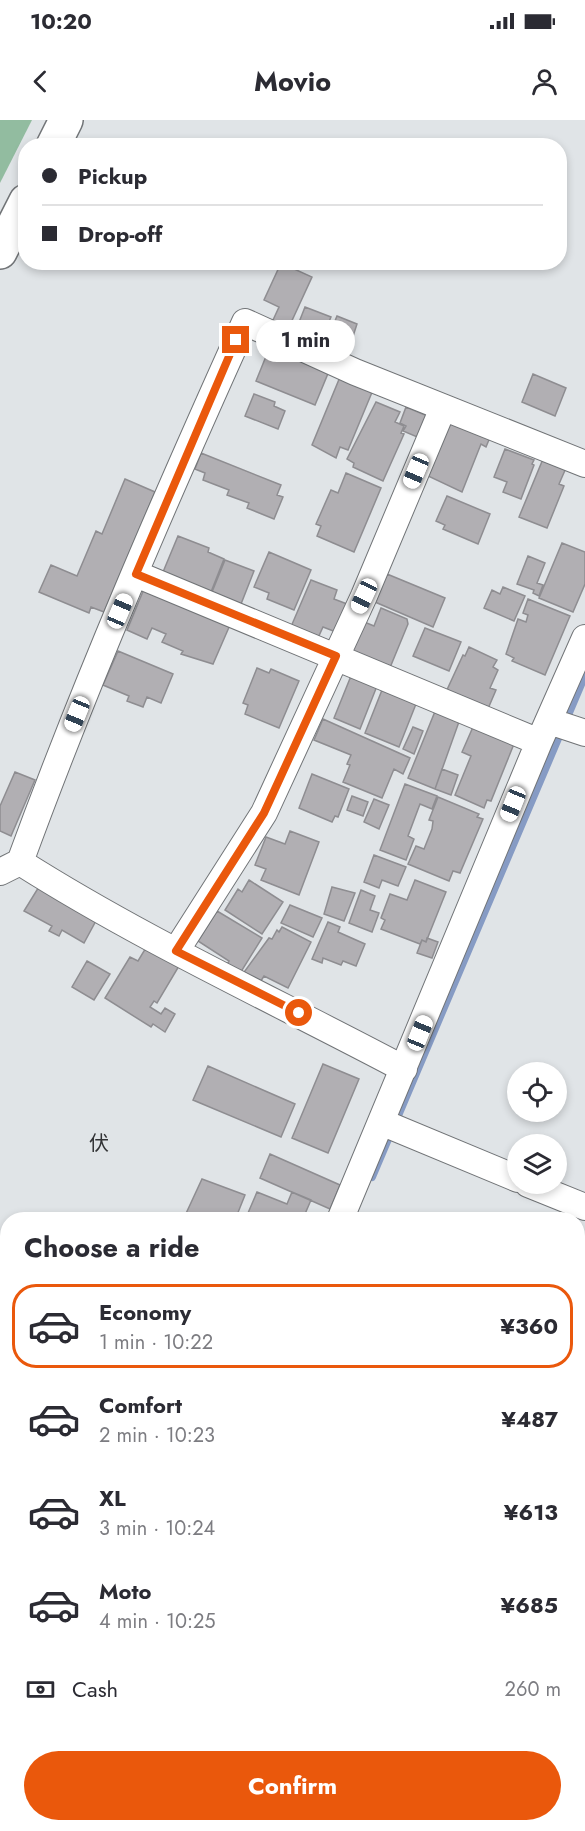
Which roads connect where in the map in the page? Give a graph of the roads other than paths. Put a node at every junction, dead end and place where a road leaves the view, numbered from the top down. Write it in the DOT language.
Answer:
graph roads {
  1 [pos="66,120"];
  2 [pos="57,138"];
  3 [pos="18,217"];
  4 [pos="0,252"];
  5 [pos="443,408"];
  6 [pos="585,464"];
  7 [pos="136,574"];
  8 [pos="585,638"];
  9 [pos="336,656"];
  10 [pos="544,732"];
  11 [pos="585,734"];
  12 [pos="10,867"];
  13 [pos="176,951"];
  14 [pos="404,1069"];
  15 [pos="381,1122"];
  16 [pos="507,1174"];
  17 [pos="553,1194"];
  18 [pos="585,1207"];
  19 [pos="343,1212"];
  1 -- 2 [label="highway"];
  3 -- 4 [label="highway"];
  5 -- 6 [label="street"];
  5 -- 7 [label="street"];
  5 -- 9 [label="street"];
  7 -- 9 [label="street"];
  7 -- 12 [label="street"];
  8 -- 10 [label="street"];
  9 -- 10 [label="street"];
  9 -- 13 [label="street"];
  10 -- 11 [label="street"];
  10 -- 14 [label="street"];
  12 -- 13 [label="street"];
  13 -- 14 [label="street"];
  14 -- 15 [label="street"];
  15 -- 16 [label="street"];
  15 -- 19 [label="street"];
  17 -- 18 [label="street"];
}
